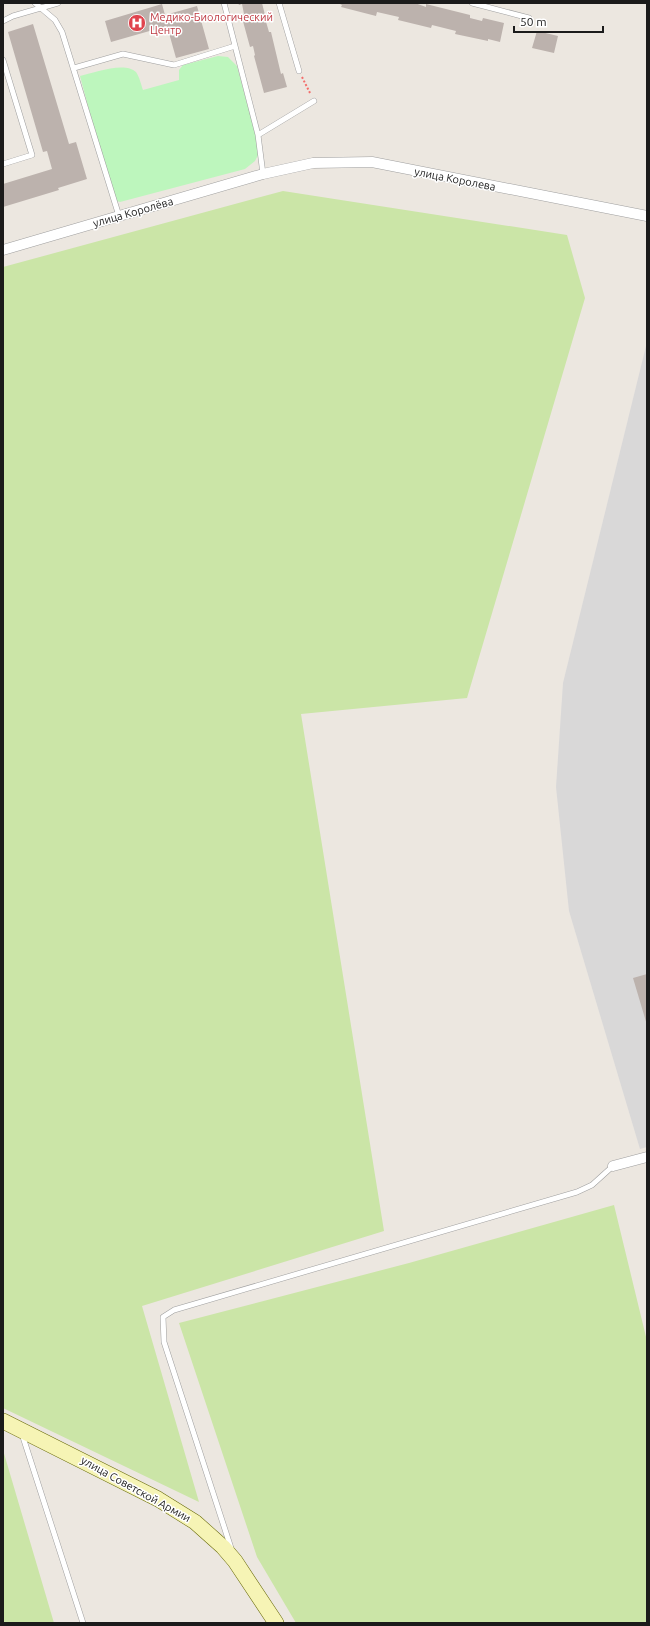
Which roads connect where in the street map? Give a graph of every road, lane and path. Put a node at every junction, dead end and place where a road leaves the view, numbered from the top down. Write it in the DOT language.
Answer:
graph roads {
  1 [pos="34,3"];
  2 [pos="58,3"];
  3 [pos="224,3"];
  4 [pos="279,3"];
  5 [pos="472,3"];
  6 [pos="39,8"];
  7 [pos="529,18"];
  8 [pos="3,21"];
  9 [pos="235,46"];
  10 [pos="3,60"];
  11 [pos="74,68"];
  12 [pos="299,71"];
  13 [pos="314,100"];
  14 [pos="258,135"];
  15 [pos="3,164"];
  16 [pos="263,174"];
  17 [pos="119,216"];
  18 [pos="647,216"];
  19 [pos="3,250"];
  20 [pos="647,1157"];
  21 [pos="613,1166"];
  22 [pos="3,1421"];
  23 [pos="20,1429"];
  24 [pos="235,1560"];
  25 [pos="83,1623"];
  26 [pos="276,1623"];
  1 -- 6 [label="lane"];
  2 -- 6 [label="lane"];
  3 -- 9 [label="lane"];
  4 -- 12 [label="lane"];
  5 -- 7 [label="lane"];
  6 -- 8 [label="lane"];
  6 -- 11 [label="lane"];
  9 -- 11 [label="lane"];
  9 -- 14 [label="lane"];
  10 -- 15 [label="lane"];
  11 -- 17 [label="lane"];
  12 -- 13 [label="path"];
  13 -- 14 [label="lane"];
  14 -- 16 [label="lane"];
  16 -- 17 [label="street, улица Королёва"];
  16 -- 18 [label="street, улица Королева"];
  17 -- 19 [label="street, улица Королёва"];
  20 -- 21 [label="street"];
  21 -- 24 [label="lane"];
  22 -- 23 [label="main road, улица Советской Армии"];
  23 -- 24 [label="main road, улица Советской Армии"];
  23 -- 25 [label="lane"];
  24 -- 26 [label="main road, улица Советской Армии"];
}
